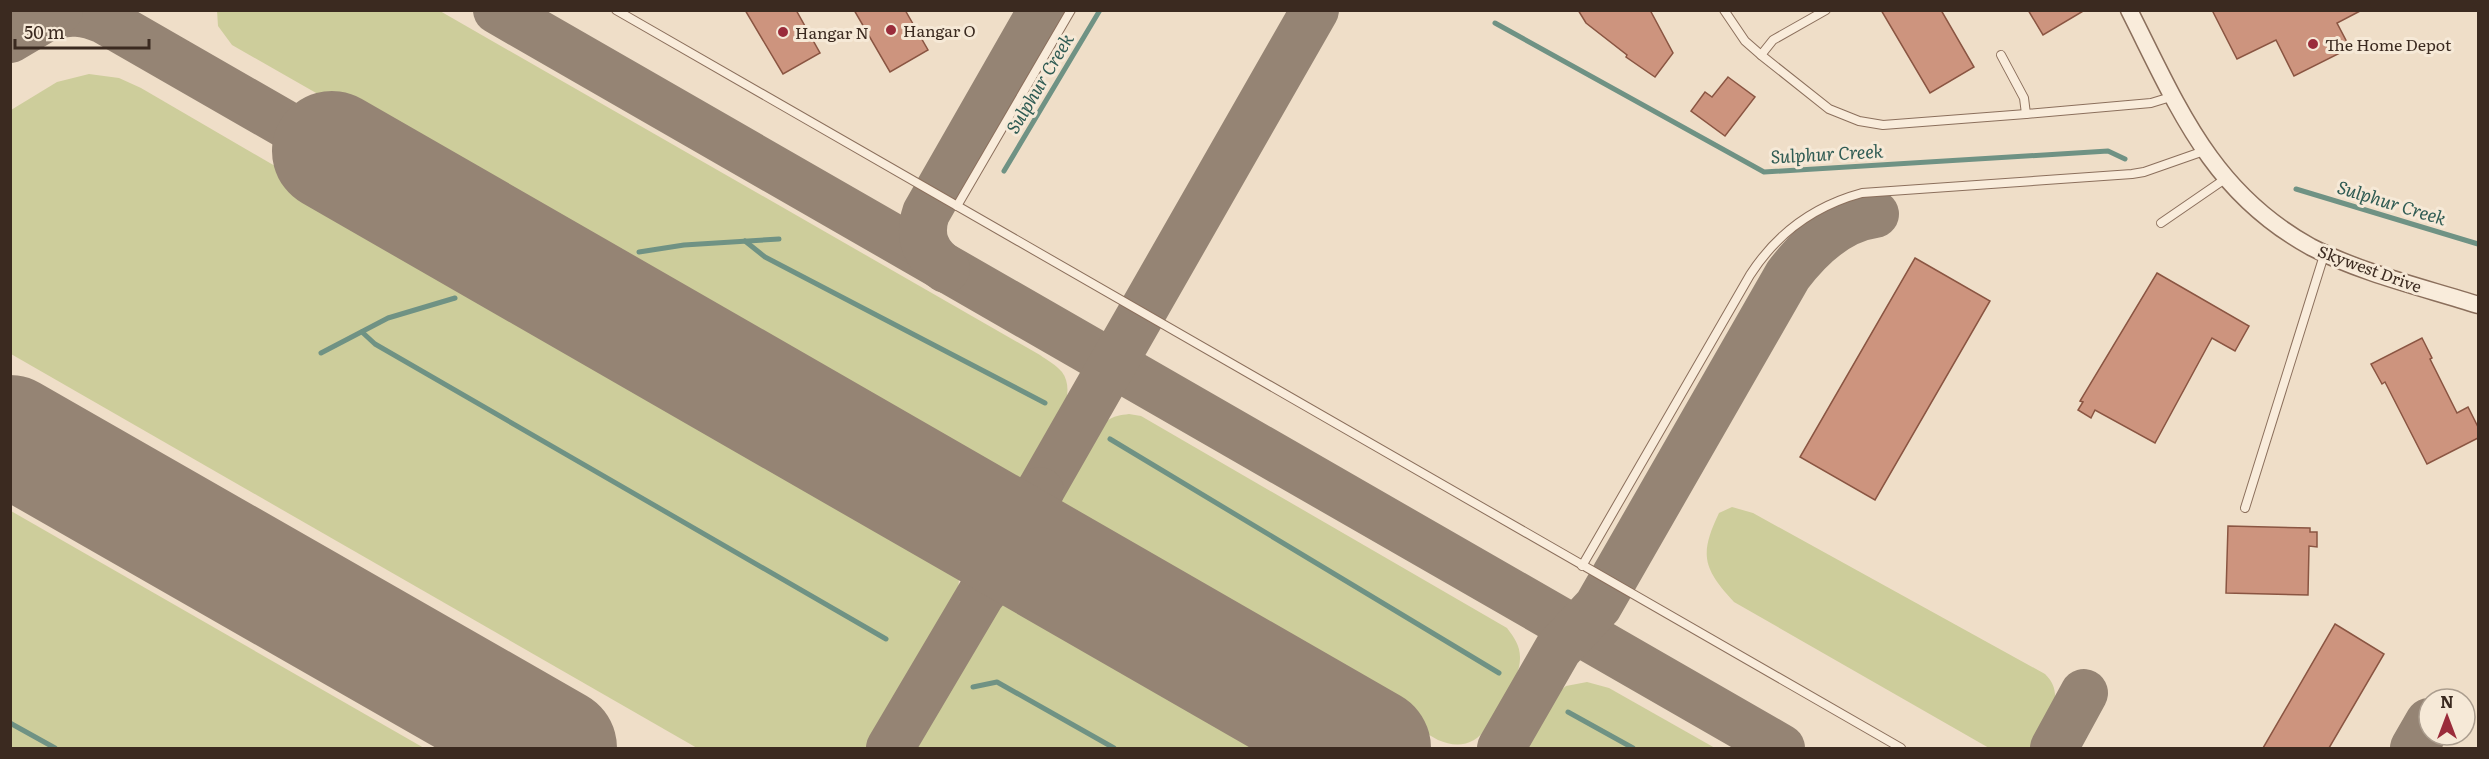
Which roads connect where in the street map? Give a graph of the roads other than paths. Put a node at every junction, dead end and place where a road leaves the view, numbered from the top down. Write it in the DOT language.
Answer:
graph roads {
  1 [pos="616,10"];
  2 [pos="1071,10"];
  3 [pos="1724,10"];
  4 [pos="1826,10"];
  5 [pos="2129,10"];
  6 [pos="1761,55"];
  7 [pos="2001,55"];
  8 [pos="2174,95"];
  9 [pos="2026,114"];
  10 [pos="2204,150"];
  11 [pos="2225,178"];
  12 [pos="957,206"];
  13 [pos="2161,223"];
  14 [pos="2325,252"];
  15 [pos="2478,305"];
  16 [pos="2245,508"];
  17 [pos="1582,566"];
  18 [pos="1901,748"];
  1 -- 12 [label="lane"];
  2 -- 12 [label="lane"];
  3 -- 6 [label="lane"];
  4 -- 6 [label="lane"];
  5 -- 8 [label="street, Skywest Drive"];
  6 -- 9 [label="lane"];
  7 -- 9 [label="lane"];
  8 -- 9 [label="lane"];
  8 -- 10 [label="street, Skywest Drive"];
  10 -- 11 [label="street, Skywest Drive"];
  10 -- 17 [label="lane"];
  11 -- 13 [label="lane"];
  11 -- 14 [label="street, Skywest Drive"];
  12 -- 17 [label="lane"];
  14 -- 15 [label="street, Skywest Drive"];
  14 -- 16 [label="lane"];
  17 -- 18 [label="lane"];
}
